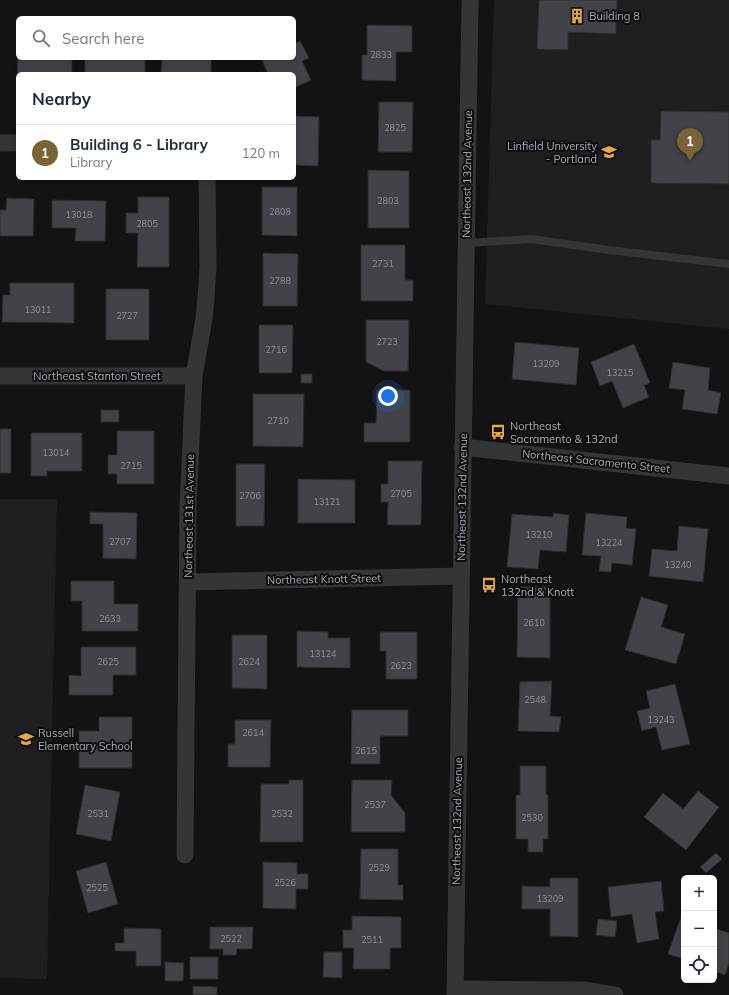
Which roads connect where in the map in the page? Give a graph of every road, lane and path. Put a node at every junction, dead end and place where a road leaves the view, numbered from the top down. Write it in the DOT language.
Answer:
graph roads {
  1 [pos="470,0"];
  2 [pos="0,143"];
  3 [pos="16,143"];
  4 [pos="207,180"];
  5 [pos="466,243"];
  6 [pos="729,264"];
  7 [pos="0,376"];
  8 [pos="194,376"];
  9 [pos="462,447"];
  10 [pos="729,476"];
  11 [pos="461,576"];
  12 [pos="188,582"];
  13 [pos="185,855"];
  14 [pos="455,992"];
  15 [pos="615,995"];
  1 -- 5 [label="street, Northeast 132nd Avenue"];
  2 -- 3 [label="street"];
  4 -- 8 [label="street, Northeast 131st Avenue"];
  5 -- 6 [label="lane"];
  5 -- 9 [label="street, Northeast 132nd Avenue"];
  7 -- 8 [label="street, Northeast Stanton Street"];
  8 -- 12 [label="street, Northeast 131st Avenue"];
  9 -- 10 [label="street, Northeast Sacramento Street"];
  9 -- 11 [label="street, Northeast 132nd Avenue"];
  11 -- 12 [label="street, Northeast Knott Street"];
  11 -- 14 [label="street, Northeast 132nd Avenue"];
  12 -- 13 [label="street, Northeast 131st Avenue"];
  14 -- 15 [label="street"];
}
